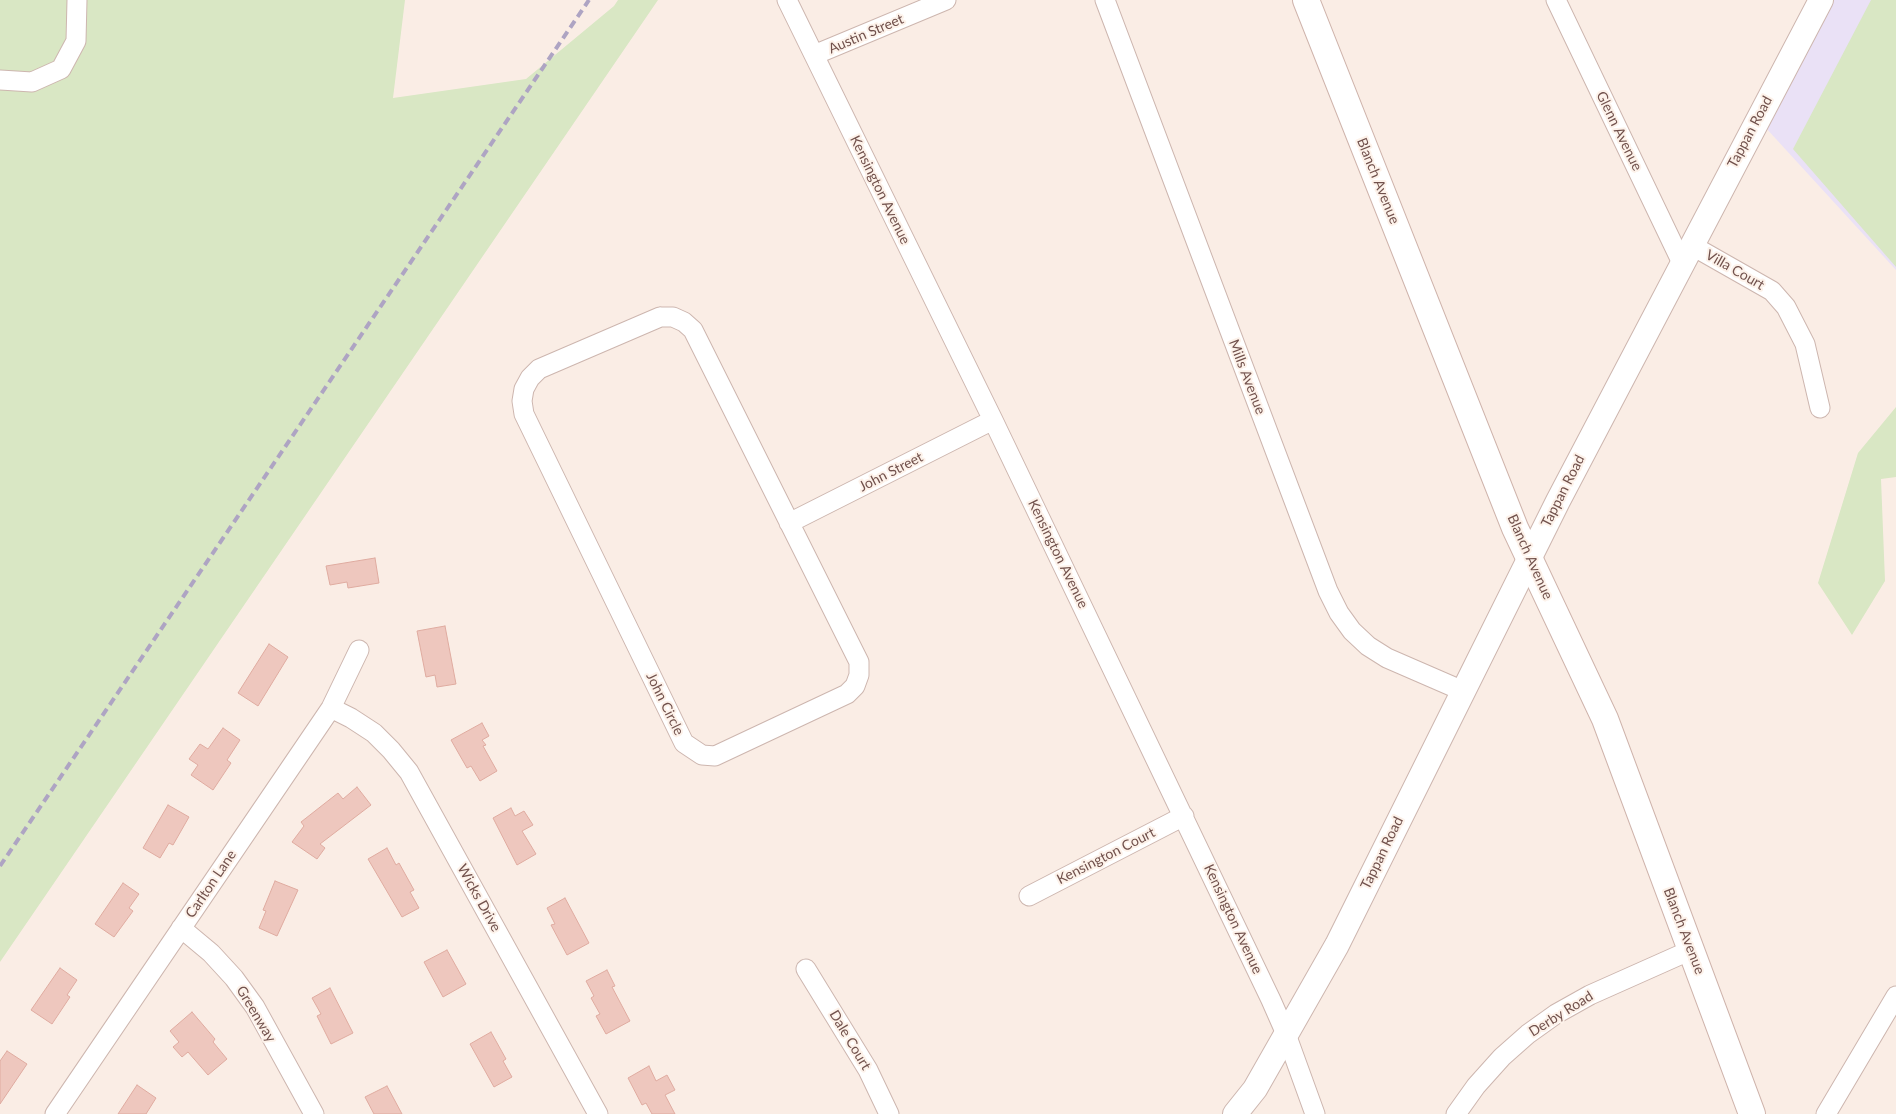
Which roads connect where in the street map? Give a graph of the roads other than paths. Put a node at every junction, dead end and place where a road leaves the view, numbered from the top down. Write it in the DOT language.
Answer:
graph roads {
  1 [pos="77,0"];
  2 [pos="787,0"];
  3 [pos="946,0"];
  4 [pos="1105,0"];
  5 [pos="1306,0"];
  6 [pos="1556,0"];
  7 [pos="1821,0"];
  8 [pos="814,55"];
  9 [pos="0,80"];
  10 [pos="1686,254"];
  11 [pos="1820,408"];
  12 [pos="993,420"];
  13 [pos="789,523"];
  14 [pos="1529,558"];
  15 [pos="359,650"];
  16 [pos="1463,691"];
  17 [pos="331,708"];
  18 [pos="1184,816"];
  19 [pos="1029,896"];
  20 [pos="181,928"];
  21 [pos="1691,950"];
  22 [pos="806,969"];
  23 [pos="1896,996"];
  24 [pos="1286,1034"];
  25 [pos="55,1114"];
  26 [pos="314,1114"];
  27 [pos="598,1114"];
  28 [pos="889,1114"];
  29 [pos="1235,1114"];
  30 [pos="1315,1114"];
  31 [pos="1456,1114"];
  32 [pos="1752,1114"];
  33 [pos="1826,1114"];
  1 -- 9 [label="street"];
  2 -- 8 [label="street, Kensington Avenue"];
  3 -- 8 [label="street, Austin Street"];
  4 -- 16 [label="street, Mills Avenue"];
  5 -- 14 [label="main road, Blanch Avenue"];
  6 -- 10 [label="street, Glenn Avenue"];
  7 -- 10 [label="street, Tappan Road"];
  8 -- 12 [label="street, Kensington Avenue"];
  10 -- 11 [label="street, Villa Court"];
  10 -- 14 [label="street, Tappan Road"];
  12 -- 13 [label="street, John Street"];
  12 -- 18 [label="street, Kensington Avenue"];
  13 -- 13 [label="street, John Circle"];
  14 -- 16 [label="street, Tappan Road"];
  14 -- 21 [label="main road, Blanch Avenue"];
  15 -- 17 [label="street, Carlton Lane"];
  16 -- 24 [label="street, Tappan Road"];
  17 -- 20 [label="street, Carlton Lane"];
  17 -- 27 [label="street, Wicks Drive"];
  18 -- 19 [label="street, Kensington Court"];
  18 -- 24 [label="street, Kensington Avenue"];
  20 -- 25 [label="street, Carlton Lane"];
  20 -- 26 [label="street, Greenway"];
  21 -- 31 [label="street, Derby Road"];
  21 -- 32 [label="main road, Blanch Avenue"];
  22 -- 28 [label="street, Dale Court"];
  23 -- 33 [label="street"];
  24 -- 29 [label="street, Tappan Road"];
  24 -- 30 [label="street, Kensington Avenue"];
}
